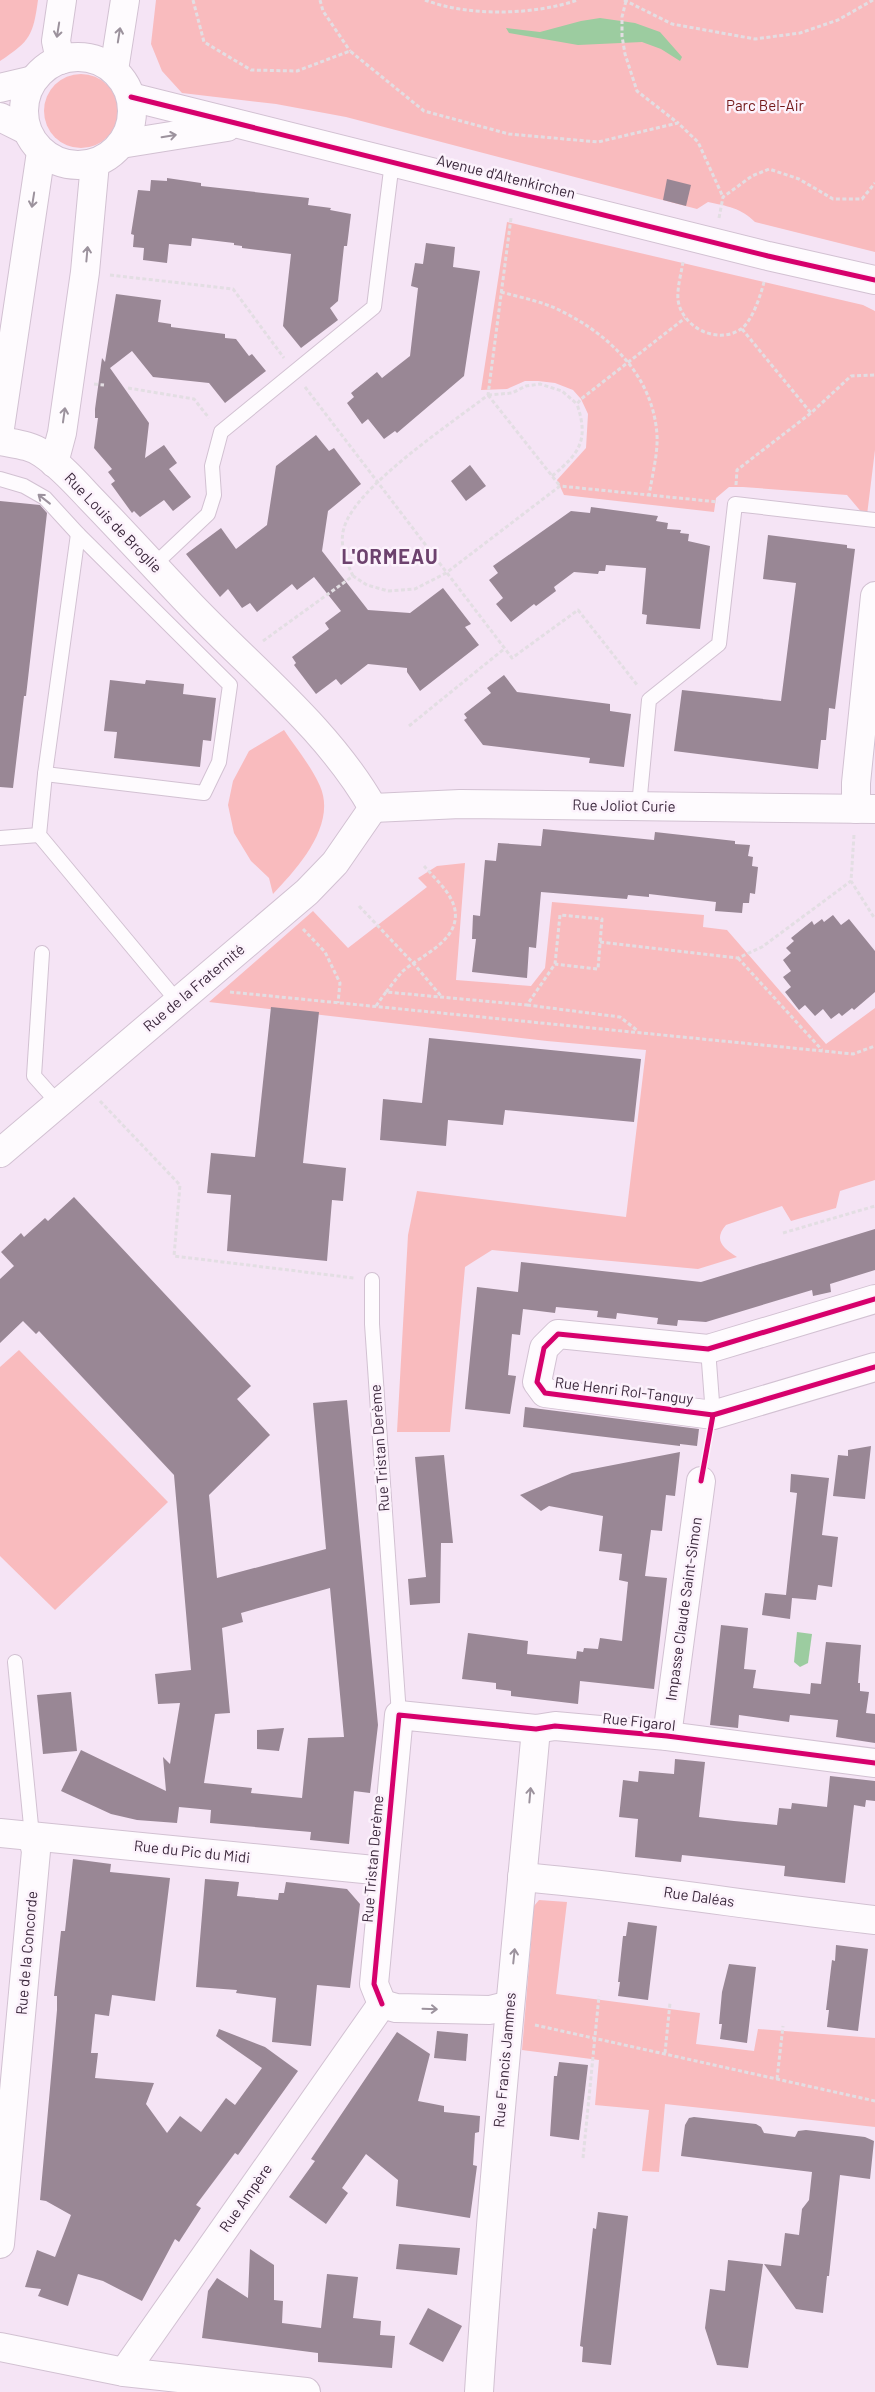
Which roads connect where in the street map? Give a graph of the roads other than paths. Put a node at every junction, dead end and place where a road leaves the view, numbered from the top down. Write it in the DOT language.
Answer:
graph roads {
  1 [pos="62,0"];
  2 [pos="125,0"];
  3 [pos="60,60"];
  4 [pos="114,70"];
  5 [pos="33,80"];
  6 [pos="0,88"];
  7 [pos="130,97"];
  8 [pos="0,116"];
  9 [pos="238,125"];
  10 [pos="34,141"];
  11 [pos="121,144"];
  12 [pos="392,162"];
  13 [pos="95,163"];
  14 [pos="875,280"];
  15 [pos="0,428"];
  16 [pos="0,441"];
  17 [pos="54,463"];
  18 [pos="0,479"];
  19 [pos="875,520"];
  20 [pos="78,534"];
  21 [pos="155,564"];
  22 [pos="875,596"];
  23 [pos="45,774"];
  24 [pos="639,806"];
  25 [pos="373,808"];
  26 [pos="865,809"];
  27 [pos="39,835"];
  28 [pos="0,838"];
  29 [pos="42,954"];
  30 [pos="187,994"];
  31 [pos="58,1103"];
  32 [pos="0,1153"];
  33 [pos="372,1280"];
  34 [pos="875,1299"];
  35 [pos="708,1349"];
  36 [pos="875,1367"];
  37 [pos="713,1415"];
  38 [pos="701,1481"];
  39 [pos="15,1662"];
  40 [pos="399,1715"];
  41 [pos="536,1728"];
  42 [pos="666,1736"];
  43 [pos="875,1763"];
  44 [pos="0,1833"];
  45 [pos="32,1836"];
  46 [pos="384,1871"];
  47 [pos="522,1878"];
  48 [pos="875,1920"];
  49 [pos="382,2004"];
  50 [pos="510,2012"];
  51 [pos="0,2244"];
  52 [pos="0,2347"];
  53 [pos="117,2382"];
  54 [pos="306,2392"];
  55 [pos="479,2392"];
  1 -- 3 [label="street, one-way"];
  4 -- 2 [label="street, one-way"];
  3 -- 4 [label="street"];
  3 -- 5 [label="street"];
  4 -- 7 [label="street"];
  5 -- 6 [label="street"];
  5 -- 10 [label="street"];
  7 -- 9 [label="street, Avenue d'Altenkirchen"];
  7 -- 11 [label="street"];
  8 -- 10 [label="street"];
  11 -- 9 [label="street, Avenue d'Altenkirchen, one-way"];
  9 -- 12 [label="street, Avenue d'Altenkirchen"];
  10 -- 13 [label="street"];
  10 -- 15 [label="street, one-way"];
  11 -- 13 [label="street"];
  12 -- 14 [label="street, Avenue d'Altenkirchen"];
  12 -- 21 [label="lane"];
  17 -- 13 [label="street, Rue Louis de Broglie, one-way"];
  16 -- 17 [label="street"];
  17 -- 21 [label="street, Rue Louis de Broglie"];
  20 -- 18 [label="lane, one-way"];
  19 -- 24 [label="lane"];
  20 -- 23 [label="lane"];
  20 -- 23 [label="lane"];
  21 -- 25 [label="street, Rue Louis de Broglie"];
  22 -- 26 [label="street"];
  23 -- 27 [label="lane"];
  24 -- 25 [label="street, Rue Joliot Curie"];
  24 -- 26 [label="street, Rue Joliot Curie"];
  25 -- 30 [label="street, Rue de la Fraternité"];
  27 -- 28 [label="lane"];
  27 -- 30 [label="lane"];
  29 -- 31 [label="lane"];
  30 -- 31 [label="street, Rue de la Fraternité"];
  31 -- 32 [label="street, Rue de la Fraternité"];
  33 -- 40 [label="lane, Rue Tristan Derème"];
  34 -- 35 [label="street, Rue Henri Rol-Tanguy"];
  35 -- 37 [label="lane"];
  35 -- 37 [label="street, Rue Henri Rol-Tanguy"];
  36 -- 37 [label="street, Rue Henri Rol-Tanguy"];
  38 -- 42 [label="street, Impasse Claude Saint-Simon"];
  39 -- 45 [label="lane, Rue de la Concorde"];
  40 -- 41 [label="street, Rue Figarol"];
  40 -- 46 [label="street, Rue Tristan Derème"];
  41 -- 42 [label="street, Rue Figarol"];
  47 -- 41 [label="street, Rue Francis Jammes, one-way"];
  42 -- 43 [label="street, Rue Figarol"];
  44 -- 45 [label="street, Rue du Pic du Midi"];
  45 -- 46 [label="street, Rue du Pic du Midi"];
  45 -- 51 [label="street, Rue de la Concorde"];
  46 -- 49 [label="street, Rue Tristan Derème"];
  47 -- 48 [label="street, Rue Daléas"];
  50 -- 47 [label="street, Rue Francis Jammes, one-way"];
  49 -- 50 [label="street, one-way"];
  49 -- 53 [label="street, Rue Ampère"];
  50 -- 55 [label="street, Rue Francis Jammes"];
  52 -- 53 [label="street"];
  53 -- 54 [label="street"];
}
